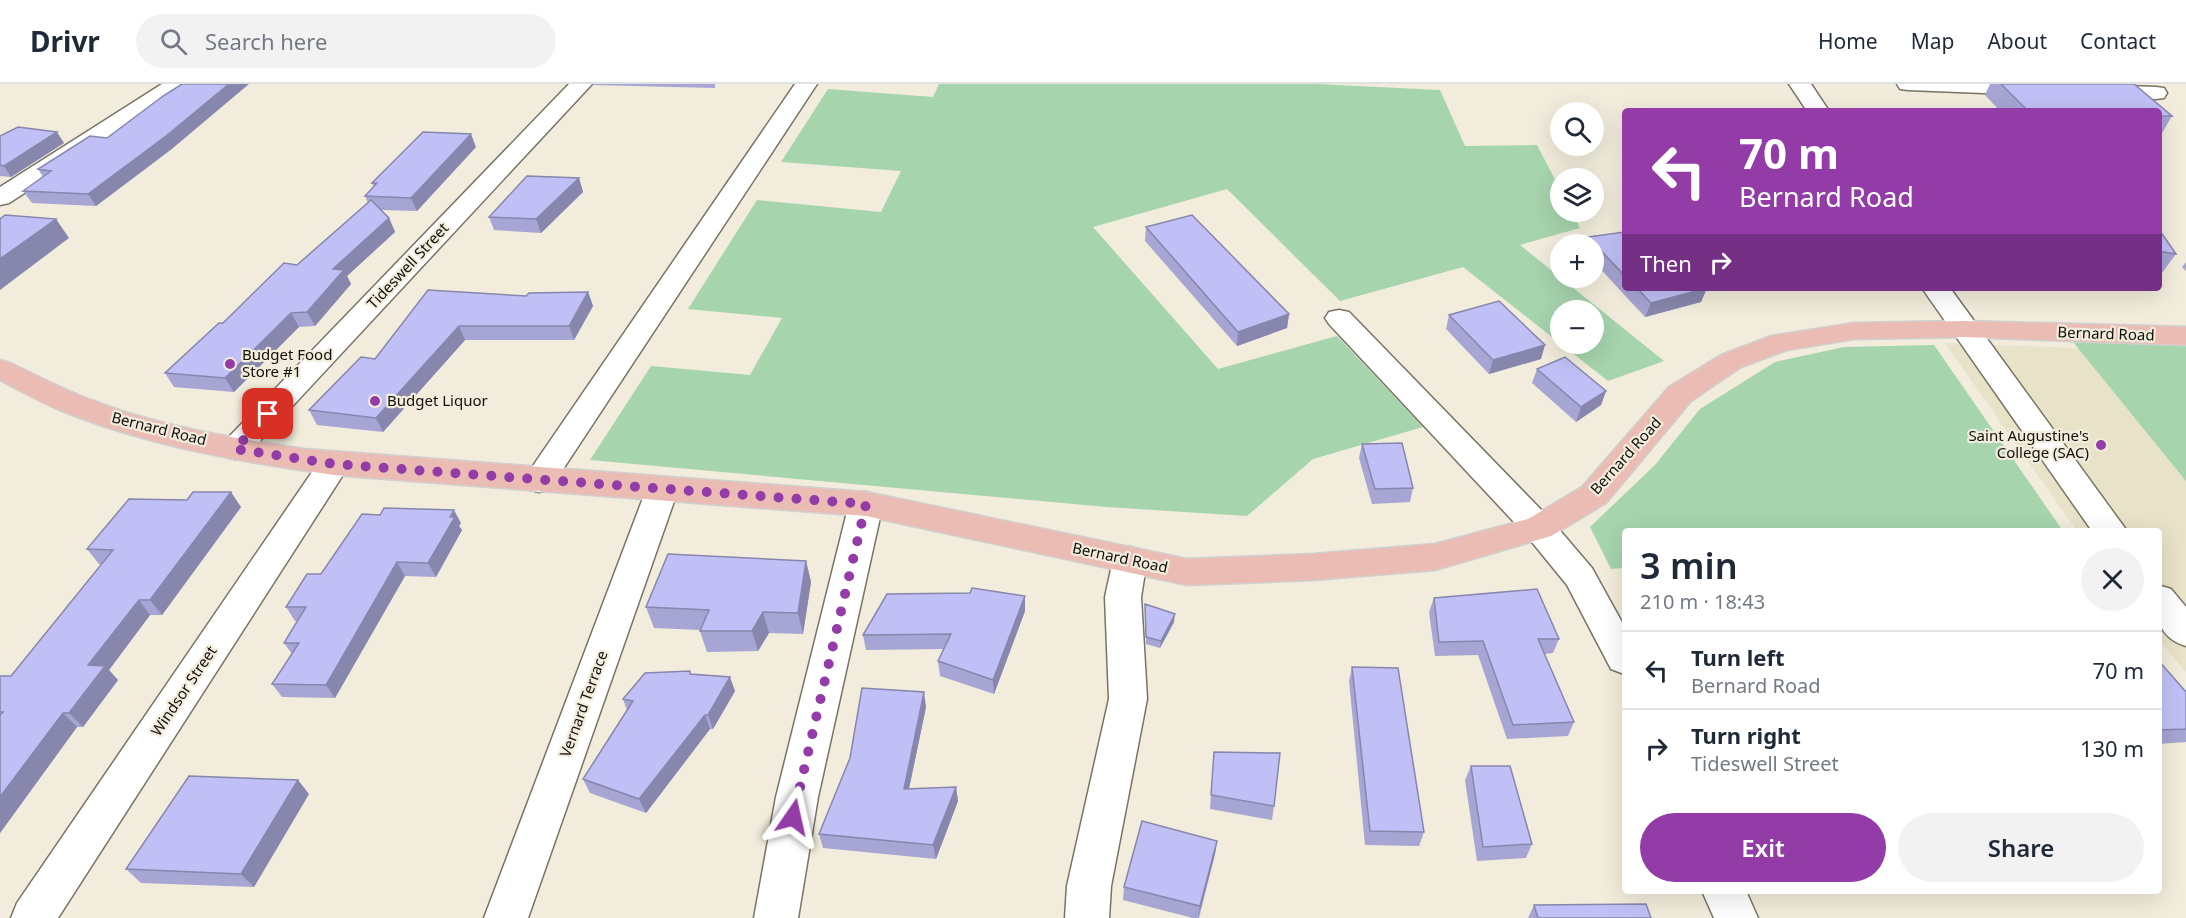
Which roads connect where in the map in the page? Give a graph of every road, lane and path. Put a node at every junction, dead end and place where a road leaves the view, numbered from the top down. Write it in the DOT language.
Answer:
graph roads {
  1 [pos="177,84"];
  2 [pos="581,84"];
  3 [pos="806,84"];
  4 [pos="1800,84"];
  5 [pos="1908,84"];
  6 [pos="2050,89"];
  7 [pos="2073,90"];
  8 [pos="2156,93"];
  9 [pos="1816,108"];
  10 [pos="0,198"];
  11 [pos="1938,291"];
  12 [pos="1339,318"];
  13 [pos="1963,329"];
  14 [pos="2186,336"];
  15 [pos="0,369"];
  16 [pos="235,449"];
  17 [pos="334,464"];
  18 [pos="539,480"];
  19 [pos="662,490"];
  20 [pos="866,504"];
  21 [pos="1539,528"];
  22 [pos="2107,528"];
  23 [pos="1130,560"];
  24 [pos="2162,603"];
  25 [pos="2186,632"];
  26 [pos="1622,655"];
  27 [pos="1725,894"];
  28 [pos="33,918"];
  29 [pos="506,918"];
  30 [pos="776,918"];
  31 [pos="1087,918"];
  32 [pos="1736,918"];
  1 -- 10 [label="street"];
  2 -- 16 [label="street, Tideswell Street"];
  3 -- 18 [label="street"];
  4 -- 9 [label="street"];
  5 -- 6 [label="street"];
  7 -- 8 [label="street"];
  11 -- 13 [label="street"];
  12 -- 21 [label="street"];
  13 -- 14 [label="main road, Bernard Road"];
  13 -- 21 [label="main road, Bernard Road"];
  13 -- 22 [label="street"];
  15 -- 16 [label="main road, Bernard Road"];
  16 -- 17 [label="main road, Bernard Road"];
  17 -- 18 [label="main road, Bernard Road"];
  17 -- 28 [label="street, Windsor Street"];
  18 -- 19 [label="main road, Bernard Road"];
  19 -- 20 [label="main road, Bernard Road"];
  19 -- 29 [label="street, Vernard Terrace"];
  20 -- 23 [label="main road, Bernard Road"];
  20 -- 30 [label="street"];
  21 -- 23 [label="main road, Bernard Road"];
  21 -- 26 [label="street"];
  23 -- 31 [label="street"];
  24 -- 25 [label="street"];
  27 -- 32 [label="street"];
}
